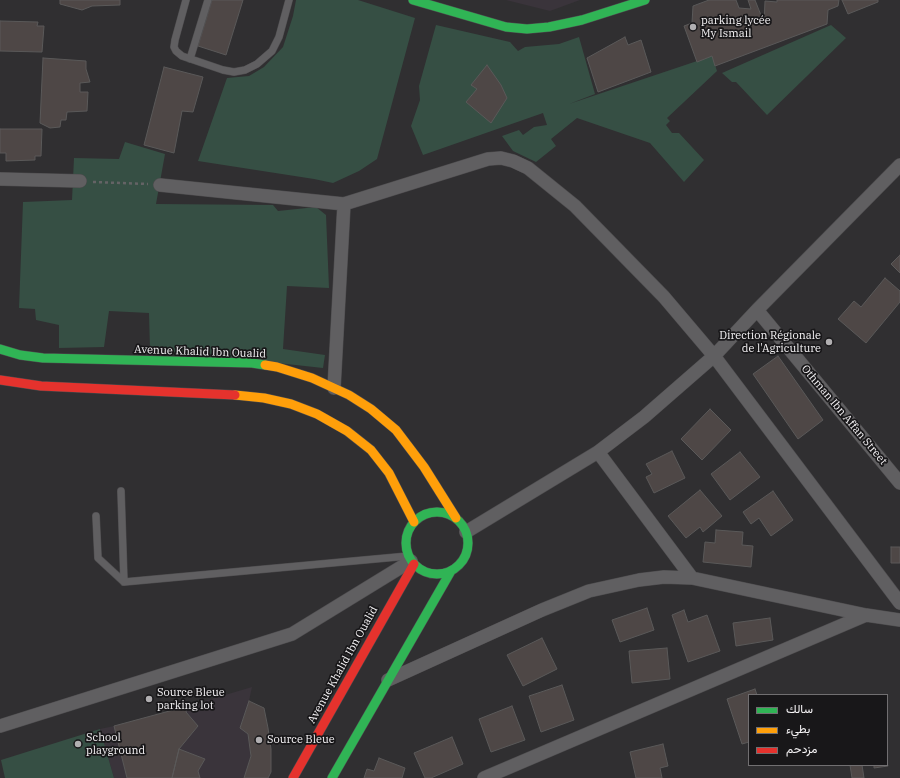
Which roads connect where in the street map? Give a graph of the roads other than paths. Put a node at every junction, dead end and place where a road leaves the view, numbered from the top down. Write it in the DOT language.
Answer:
graph roads {
  1 [pos="186,0"];
  2 [pos="208,0"];
  3 [pos="290,0"];
  4 [pos="413,0"];
  5 [pos="645,0"];
  6 [pos="190,59"];
  7 [pos="900,165"];
  8 [pos="0,179"];
  9 [pos="80,181"];
  10 [pos="160,185"];
  11 [pos="344,204"];
  12 [pos="757,310"];
  13 [pos="0,337"];
  14 [pos="2,350"];
  15 [pos="714,356"];
  16 [pos="0,380"];
  17 [pos="334,388"];
  18 [pos="598,452"];
  19 [pos="900,483"];
  20 [pos="121,491"];
  21 [pos="96,516"];
  22 [pos="456,518"];
  23 [pos="414,522"];
  24 [pos="466,532"];
  25 [pos="411,560"];
  26 [pos="451,571"];
  27 [pos="692,578"];
  28 [pos="124,582"];
  29 [pos="900,603"];
  30 [pos="866,615"];
  31 [pos="900,620"];
  32 [pos="388,680"];
  33 [pos="0,726"];
  34 [pos="293,778"];
  35 [pos="332,778"];
  36 [pos="484,778"];
  1 -- 6 [label="lane"];
  2 -- 6 [label="lane"];
  3 -- 6 [label="lane"];
  4 -- 5 [label="main road"];
  7 -- 12 [label="street"];
  8 -- 9 [label="street"];
  10 -- 11 [label="street"];
  11 -- 15 [label="street"];
  11 -- 17 [label="street"];
  12 -- 15 [label="street"];
  12 -- 19 [label="street, Othman Ibn Affan Street"];
  13 -- 14 [label="street"];
  14 -- 17 [label="main road, Avenue Khalid Ibn Oualid"];
  15 -- 18 [label="street"];
  15 -- 29 [label="street"];
  16 -- 23 [label="main road"];
  17 -- 22 [label="main road, Avenue Khalid Ibn Oualid"];
  18 -- 24 [label="street"];
  18 -- 27 [label="street"];
  20 -- 28 [label="lane"];
  21 -- 28 [label="lane"];
  22 -- 23 [label="main road"];
  22 -- 24 [label="main road, Avenue Khalid Ibn Oualid"];
  23 -- 25 [label="main road"];
  24 -- 26 [label="main road"];
  25 -- 26 [label="main road"];
  25 -- 28 [label="lane"];
  25 -- 33 [label="street"];
  25 -- 34 [label="main road, Avenue Khalid Ibn Oualid"];
  26 -- 32 [label="main road"];
  27 -- 30 [label="street"];
  27 -- 32 [label="street"];
  30 -- 31 [label="street"];
  30 -- 36 [label="street"];
  32 -- 35 [label="main road"];
}
